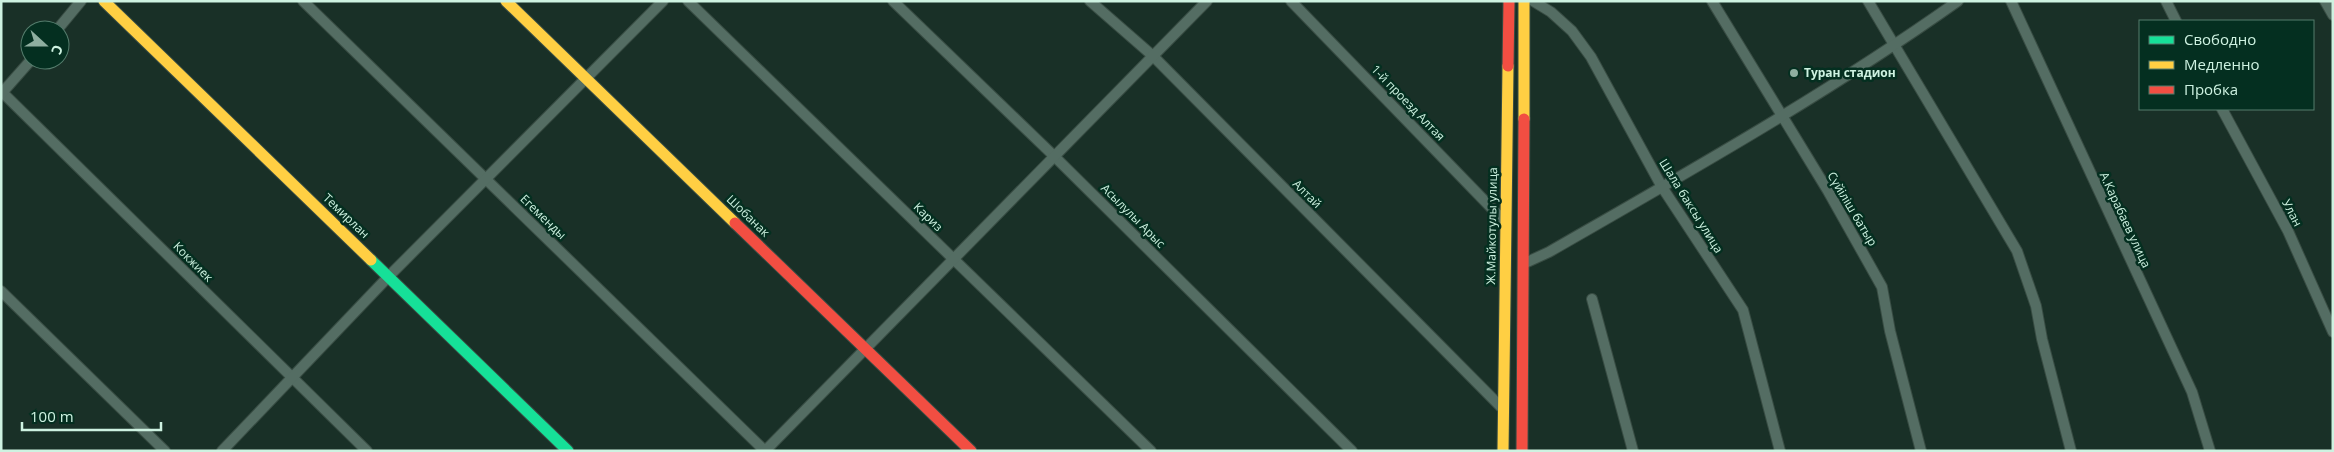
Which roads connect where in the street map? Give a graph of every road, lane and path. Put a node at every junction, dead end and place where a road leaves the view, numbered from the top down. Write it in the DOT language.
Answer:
graph roads {
  1 [pos="81,1"];
  2 [pos="104,1"];
  3 [pos="303,1"];
  4 [pos="506,1"];
  5 [pos="663,1"];
  6 [pos="688,1"];
  7 [pos="893,1"];
  8 [pos="1090,1"];
  9 [pos="1207,1"];
  10 [pos="1291,1"];
  11 [pos="1509,1"];
  12 [pos="1524,1"];
  13 [pos="1533,1"];
  14 [pos="1712,1"];
  15 [pos="1868,1"];
  16 [pos="1958,1"];
  17 [pos="2011,1"];
  18 [pos="2166,1"];
  19 [pos="2325,1"];
  20 [pos="2333,15"];
  21 [pos="65,20"];
  22 [pos="2176,20"];
  23 [pos="1896,45"];
  24 [pos="1153,56"];
  25 [pos="22,70"];
  26 [pos="586,79"];
  27 [pos="2,92"];
  28 [pos="2223,110"];
  29 [pos="1782,117"];
  30 [pos="1506,138"];
  31 [pos="1523,138"];
  32 [pos="1054,156"];
  33 [pos="486,179"];
  34 [pos="1662,187"];
  35 [pos="1506,223"];
  36 [pos="954,259"];
  37 [pos="1525,263"];
  38 [pos="389,276"];
  39 [pos="1,291"];
  40 [pos="1592,299"];
  41 [pos="2333,332"];
  42 [pos="865,349"];
  43 [pos="292,378"];
  44 [pos="1503,408"];
  45 [pos="165,451"];
  46 [pos="222,451"];
  47 [pos="367,451"];
  48 [pos="568,451"];
  49 [pos="765,451"];
  50 [pos="971,451"];
  51 [pos="1151,451"];
  52 [pos="1352,451"];
  53 [pos="1503,451"];
  54 [pos="1522,451"];
  55 [pos="1632,451"];
  56 [pos="1780,451"];
  57 [pos="1921,451"];
  58 [pos="2071,451"];
  59 [pos="2210,451"];
  1 -- 21 [label="street"];
  2 -- 38 [label="street, Темирлан"];
  3 -- 33 [label="street, Егеменды"];
  4 -- 26 [label="street, Шобанак"];
  5 -- 26 [label="street"];
  6 -- 36 [label="street, Кариз"];
  7 -- 32 [label="street, Асылулы Арыс"];
  8 -- 24 [label="street, Алтай"];
  9 -- 24 [label="street"];
  10 -- 35 [label="street, 1-й проезд Алтая"];
  11 -- 30 [label="street, Ж.Майкотулы улица"];
  12 -- 31 [label="street"];
  13 -- 34 [label="street, Шала баксы улица"];
  14 -- 29 [label="street, Сүйіліш батыр"];
  15 -- 23 [label="street"];
  16 -- 23 [label="street"];
  17 -- 59 [label="street, А.Карабаев улица"];
  18 -- 22 [label="street"];
  19 -- 20 [label="street"];
  23 -- 29 [label="street"];
  23 -- 58 [label="street"];
  24 -- 32 [label="street"];
  24 -- 44 [label="street, Алтай"];
  25 -- 27 [label="street"];
  26 -- 33 [label="street"];
  26 -- 42 [label="street, Шобанак"];
  27 -- 43 [label="street, Кокжиек"];
  28 -- 41 [label="street, Улан"];
  29 -- 34 [label="street"];
  29 -- 57 [label="street, Сүйіліш батыр"];
  30 -- 31 [label="street"];
  30 -- 35 [label="street, Ж.Майкотулы улица"];
  31 -- 37 [label="street"];
  32 -- 36 [label="street"];
  32 -- 52 [label="street, Асылулы Арыс"];
  33 -- 38 [label="street"];
  33 -- 49 [label="street, Егеменды"];
  34 -- 37 [label="street"];
  34 -- 56 [label="street, Шала баксы улица"];
  35 -- 44 [label="street, Ж.Майкотулы улица"];
  36 -- 42 [label="street"];
  36 -- 51 [label="street, Кариз"];
  37 -- 54 [label="street"];
  38 -- 43 [label="street"];
  38 -- 48 [label="street, Темирлан"];
  39 -- 45 [label="street"];
  40 -- 55 [label="street"];
  42 -- 49 [label="street"];
  42 -- 50 [label="street, Шобанак"];
  43 -- 46 [label="street"];
  43 -- 47 [label="street, Кокжиек"];
  44 -- 53 [label="street, Ж.Майкотулы улица"];
}
